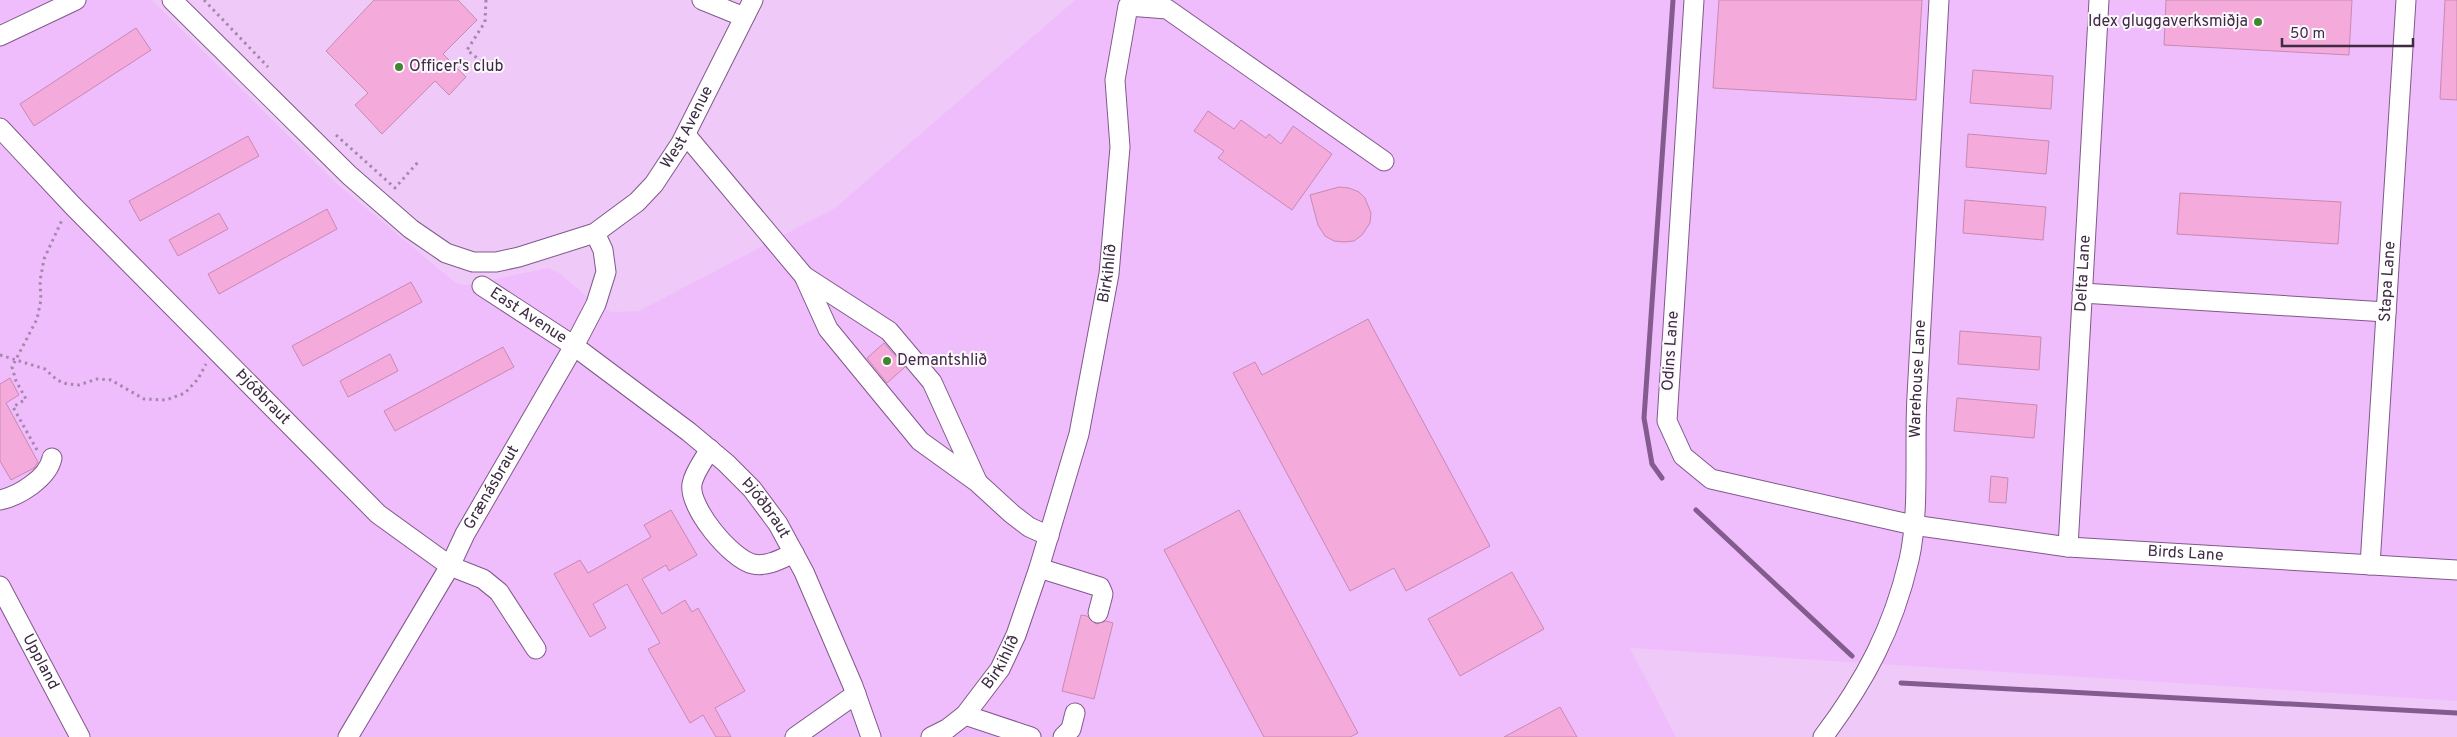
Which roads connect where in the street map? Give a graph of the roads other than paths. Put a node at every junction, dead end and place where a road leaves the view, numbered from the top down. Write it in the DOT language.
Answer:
graph roads {
  1 [pos="76,0"];
  2 [pos="172,0"];
  3 [pos="702,0"];
  4 [pos="753,0"];
  5 [pos="1694,0"];
  6 [pos="1939,0"];
  7 [pos="2099,0"];
  8 [pos="2406,0"];
  9 [pos="744,17"];
  10 [pos="0,36"];
  11 [pos="0,128"];
  12 [pos="686,135"];
  13 [pos="1384,160"];
  14 [pos="594,233"];
  15 [pos="804,276"];
  16 [pos="482,286"];
  17 [pos="2082,293"];
  18 [pos="2386,312"];
  19 [pos="574,346"];
  20 [pos="710,450"];
  21 [pos="52,458"];
  22 [pos="977,482"];
  23 [pos="0,500"];
  24 [pos="1913,526"];
  25 [pos="1049,536"];
  26 [pos="2068,547"];
  27 [pos="794,553"];
  28 [pos="2370,565"];
  29 [pos="450,566"];
  30 [pos="1039,568"];
  31 [pos="2457,570"];
  32 [pos="0,586"];
  33 [pos="1098,613"];
  34 [pos="536,649"];
  35 [pos="856,694"];
  36 [pos="1075,713"];
  37 [pos="965,715"];
  38 [pos="80,737"];
  39 [pos="348,737"];
  40 [pos="795,737"];
  41 [pos="871,737"];
  42 [pos="931,737"];
  43 [pos="1031,737"];
  44 [pos="1063,737"];
  45 [pos="1823,737"];
  1 -- 10 [label="street"];
  2 -- 14 [label="street"];
  3 -- 9 [label="street"];
  4 -- 9 [label="street, West Avenue"];
  5 -- 24 [label="street, Odins Lane"];
  6 -- 24 [label="street, Warehouse Lane"];
  7 -- 17 [label="street, Delta Lane"];
  8 -- 18 [label="street, Stapa Lane"];
  9 -- 12 [label="street, West Avenue"];
  11 -- 29 [label="street, Þjóðbraut"];
  12 -- 14 [label="street, West Avenue"];
  12 -- 15 [label="street"];
  13 -- 25 [label="street, Birkihlíð"];
  14 -- 19 [label="street, Grænásbraut"];
  15 -- 22 [label="street"];
  15 -- 22 [label="street"];
  16 -- 19 [label="street, East Avenue"];
  17 -- 18 [label="street"];
  17 -- 26 [label="street, Delta Lane"];
  18 -- 28 [label="street, Stapa Lane"];
  19 -- 20 [label="street, Þjóðbraut"];
  19 -- 29 [label="street, Grænásbraut"];
  20 -- 27 [label="street, Þjóðbraut"];
  20 -- 27 [label="street"];
  21 -- 23 [label="street"];
  22 -- 25 [label="street"];
  24 -- 26 [label="street, Birds Lane"];
  24 -- 45 [label="street, Warehouse Lane"];
  25 -- 30 [label="street, Birkihlíð"];
  26 -- 28 [label="street, Birds Lane"];
  27 -- 35 [label="street, Þjóðbraut"];
  28 -- 31 [label="street, Birds Lane"];
  29 -- 34 [label="street, Þjóðbraut"];
  29 -- 39 [label="street, Grænásbraut"];
  30 -- 33 [label="street"];
  30 -- 37 [label="street, Birkihlíð"];
  32 -- 38 [label="street, Uppland"];
  35 -- 40 [label="street"];
  35 -- 41 [label="street, Þjóðbraut"];
  36 -- 44 [label="street"];
  37 -- 42 [label="street, Birkihlíð"];
  37 -- 43 [label="street"];
}
